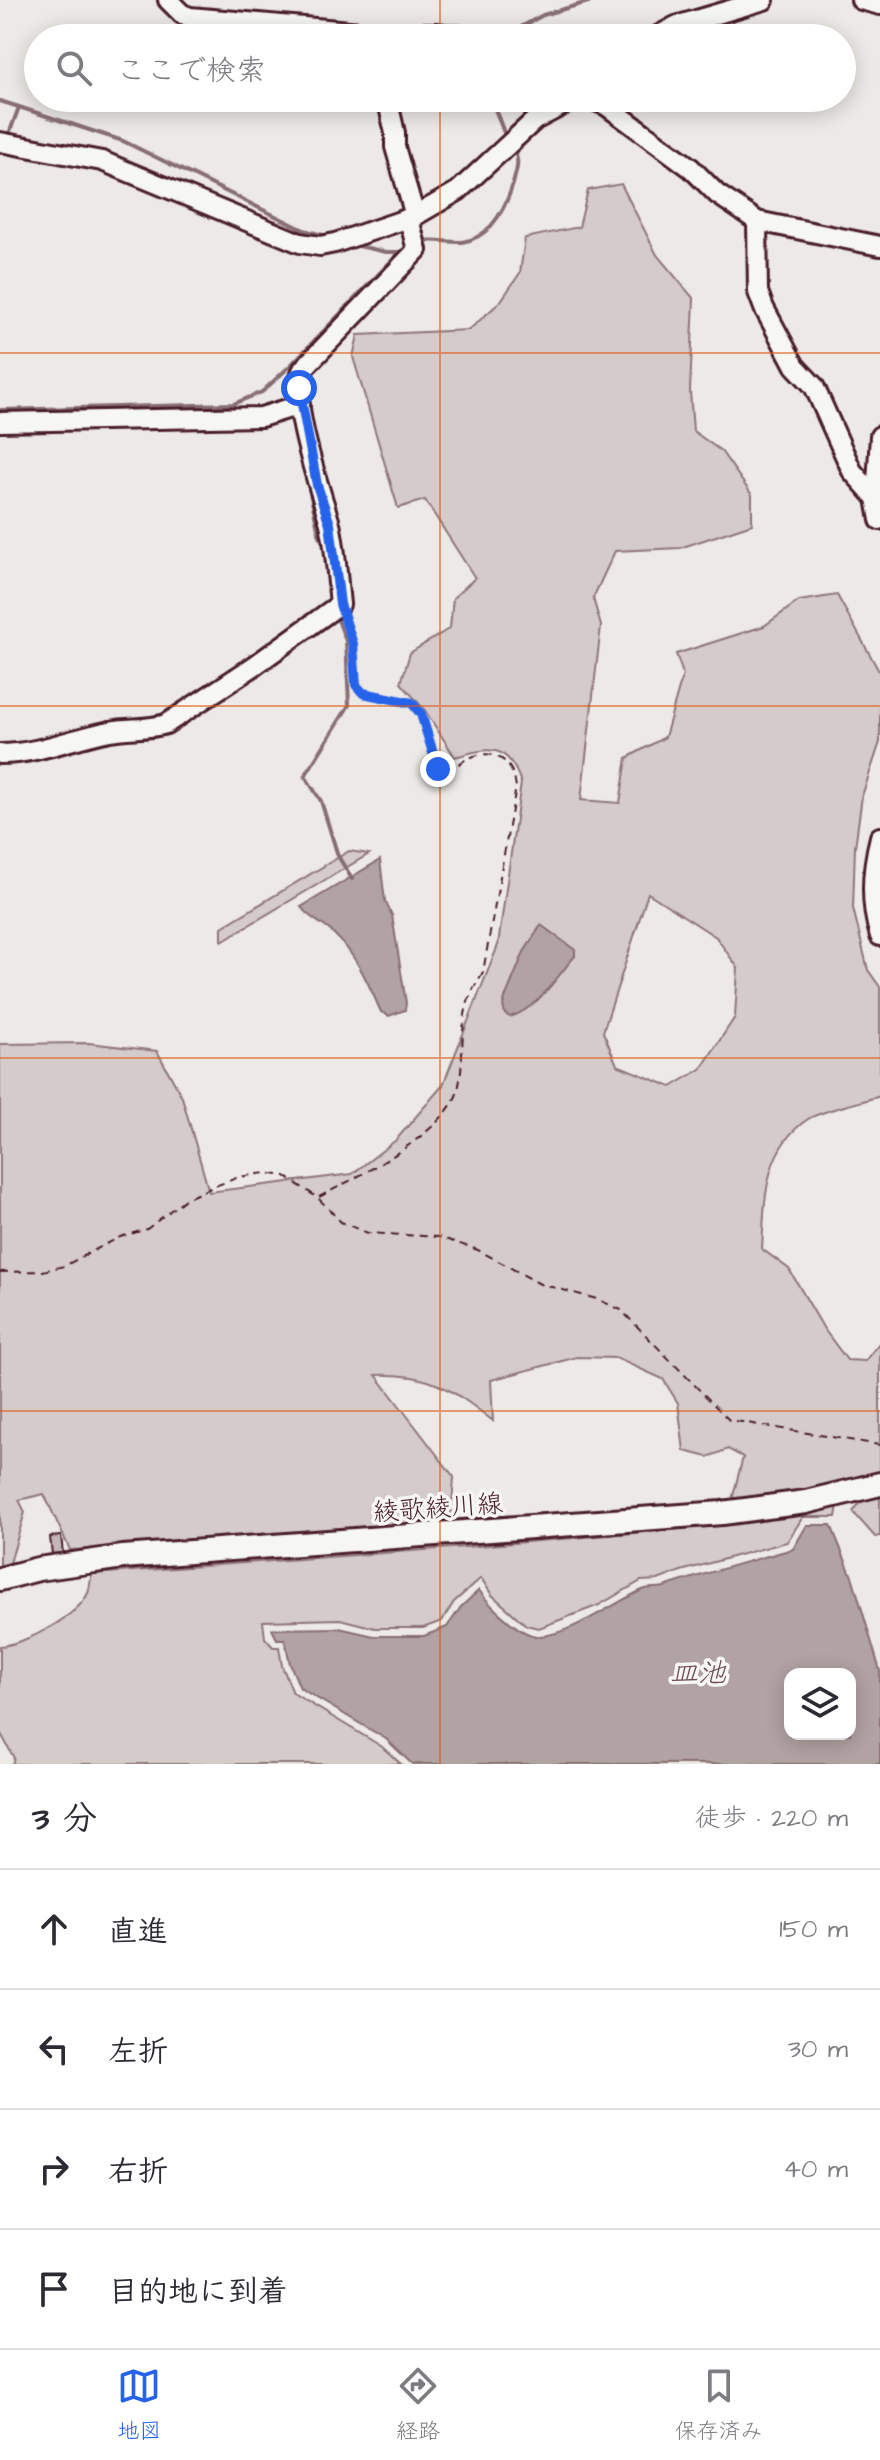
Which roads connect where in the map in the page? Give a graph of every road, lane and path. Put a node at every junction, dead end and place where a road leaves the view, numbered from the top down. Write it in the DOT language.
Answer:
graph roads {
  1 [pos="168,0"];
  2 [pos="764,0"];
  3 [pos="861,0"];
  4 [pos="880,5"];
  5 [pos="261,24"];
  6 [pos="683,24"];
  7 [pos="390,112"];
  8 [pos="548,112"];
  9 [pos="615,112"];
  10 [pos="0,142"];
  11 [pos="757,221"];
  12 [pos="413,230"];
  13 [pos="880,246"];
  14 [pos="300,405"];
  15 [pos="0,422"];
  16 [pos="880,436"];
  17 [pos="876,498"];
  18 [pos="880,520"];
  19 [pos="340,604"];
  20 [pos="0,754"];
  21 [pos="880,837"];
  22 [pos="880,936"];
  23 [pos="318,1198"];
  24 [pos="0,1272"];
  25 [pos="880,1445"];
  26 [pos="880,1484"];
  27 [pos="0,1579"];
  1 -- 5 [label="street"];
  2 -- 6 [label="street"];
  3 -- 4 [label="street"];
  7 -- 12 [label="street"];
  8 -- 12 [label="street"];
  9 -- 11 [label="street"];
  10 -- 12 [label="street"];
  11 -- 13 [label="street"];
  11 -- 17 [label="street"];
  12 -- 14 [label="street"];
  14 -- 15 [label="street"];
  14 -- 19 [label="street"];
  16 -- 17 [label="street"];
  17 -- 18 [label="street"];
  19 -- 20 [label="street"];
  19 -- 23 [label="path"];
  21 -- 22 [label="street"];
  23 -- 24 [label="path"];
  23 -- 25 [label="path"];
  26 -- 27 [label="main road, 綾歌綾川線"];
}
